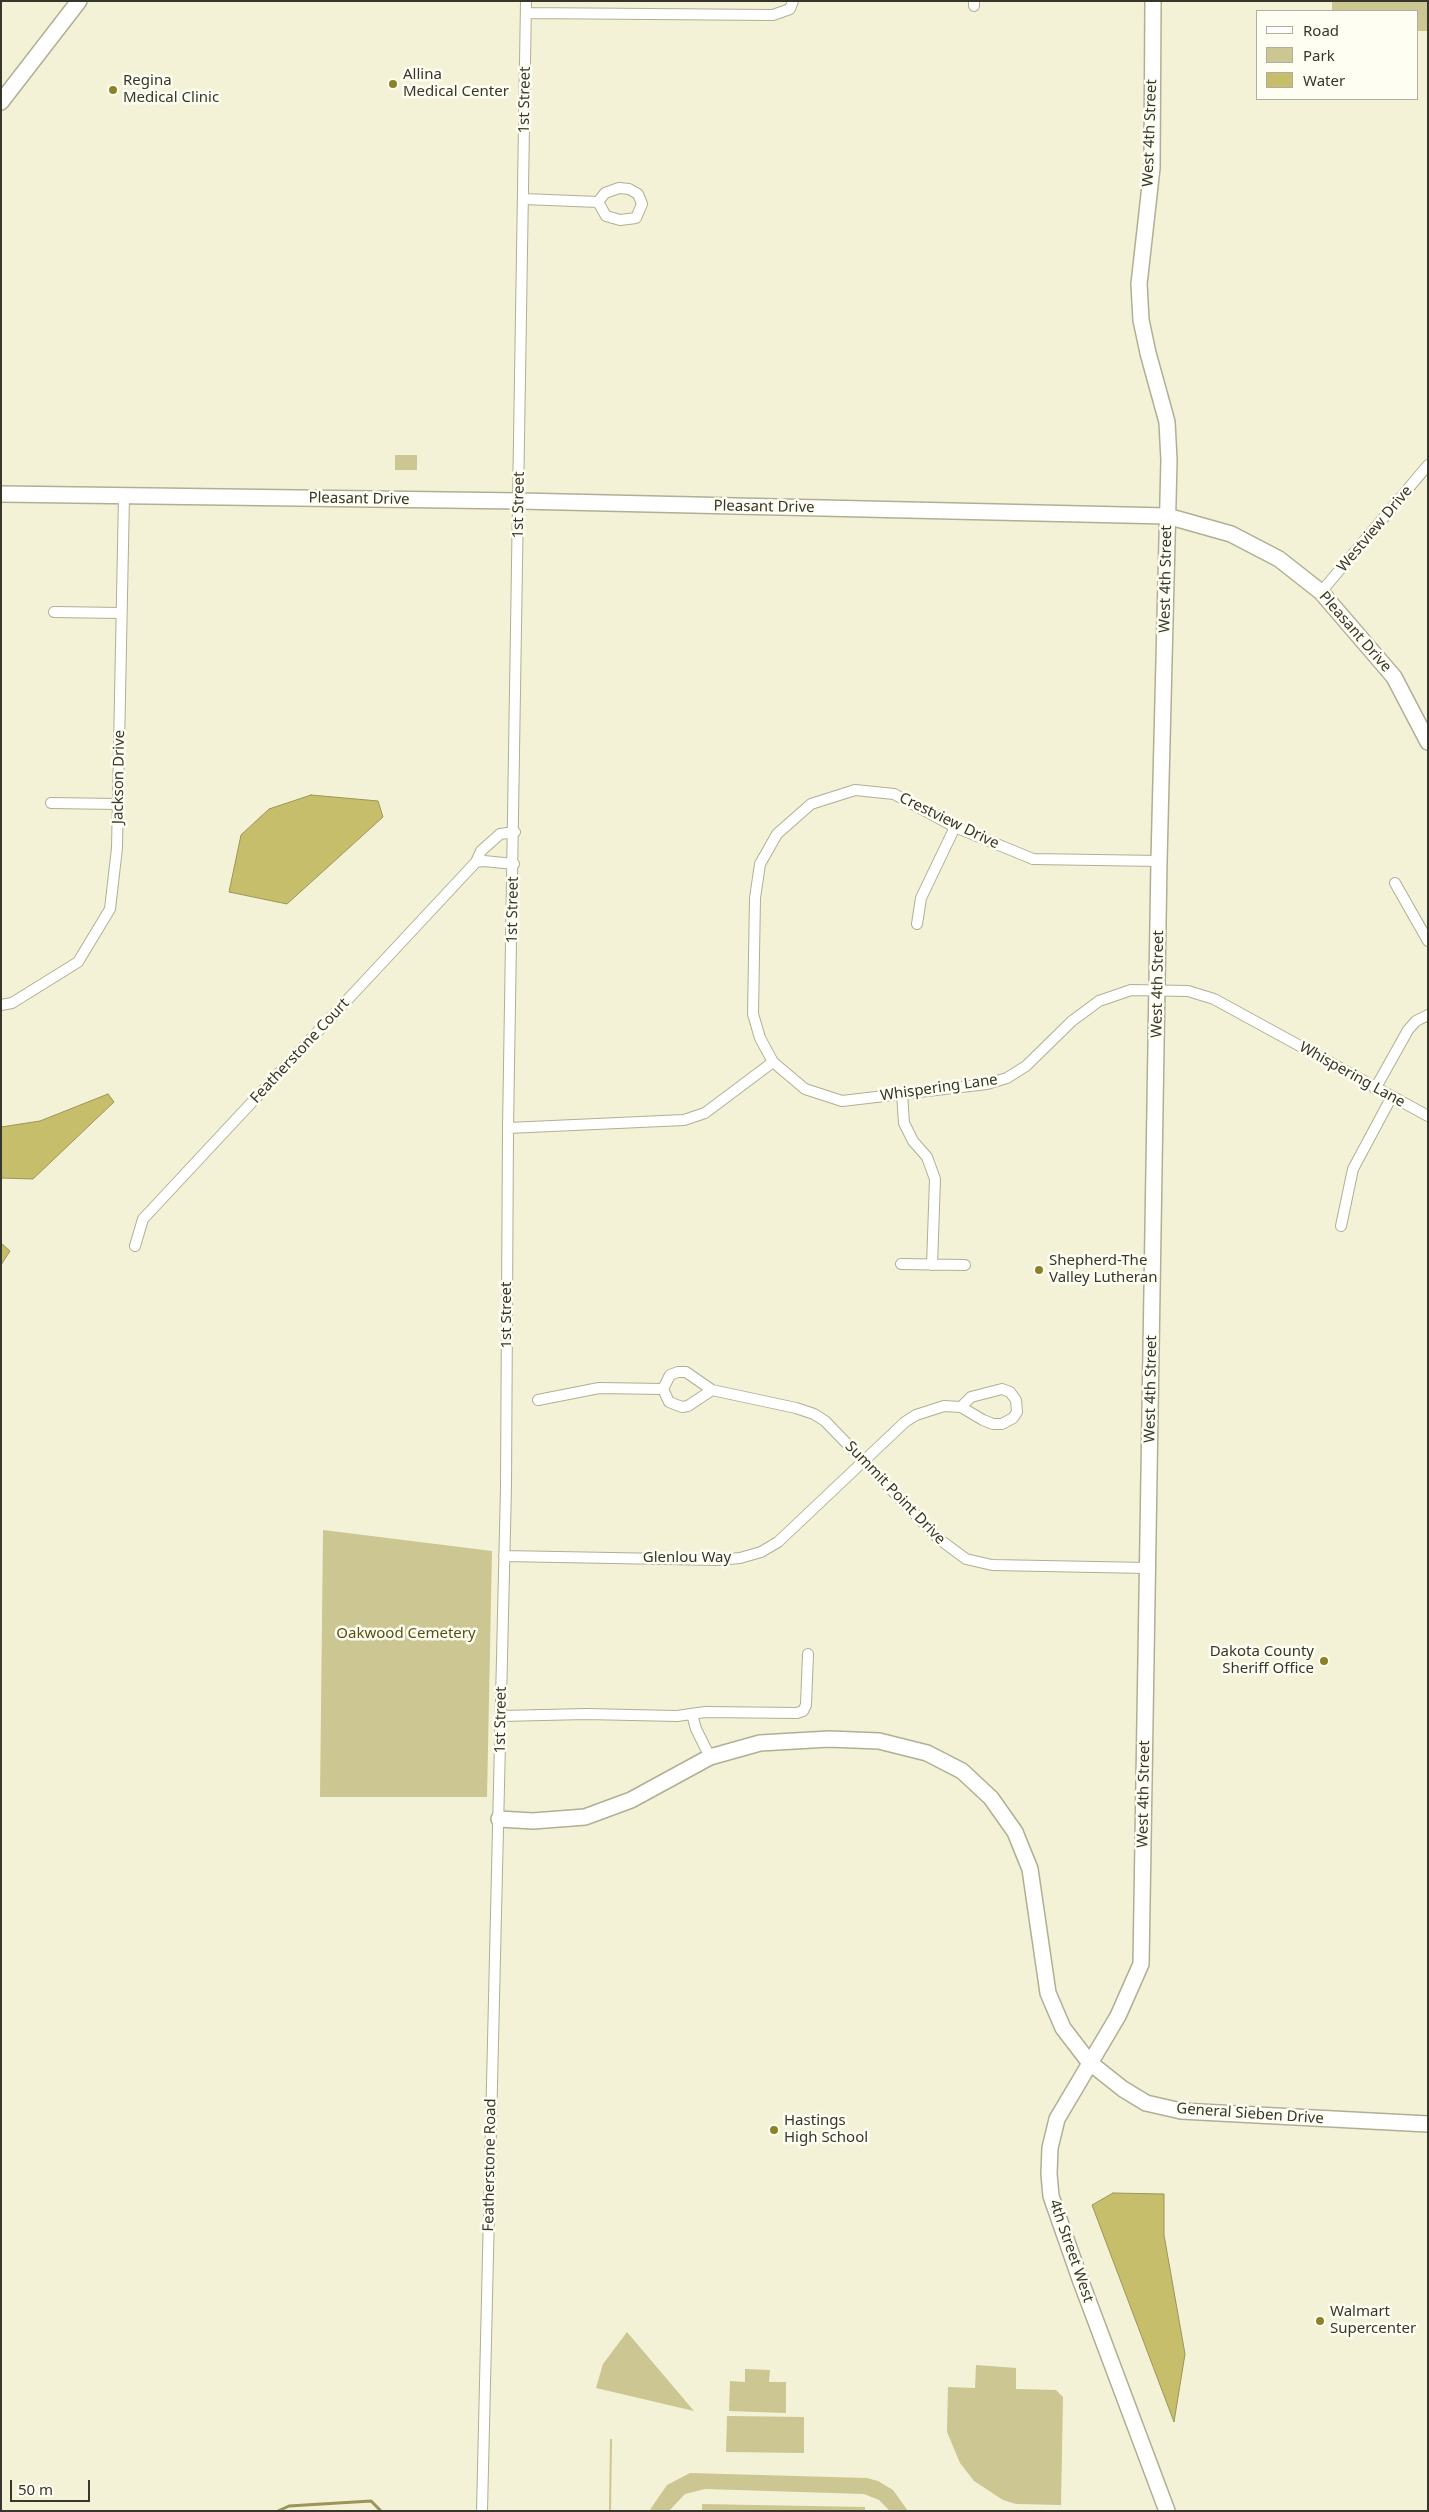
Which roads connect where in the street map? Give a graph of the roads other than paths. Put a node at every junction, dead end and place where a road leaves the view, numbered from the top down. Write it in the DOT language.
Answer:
graph roads {
  1 [pos="79,1"];
  2 [pos="526,1"];
  3 [pos="1153,1"];
  4 [pos="791,5"];
  5 [pos="526,13"];
  6 [pos="1,102"];
  7 [pos="524,199"];
  8 [pos="598,202"];
  9 [pos="1428,465"];
  10 [pos="1,494"];
  11 [pos="124,495"];
  12 [pos="520,501"];
  13 [pos="1167,516"];
  14 [pos="1321,592"];
  15 [pos="54,612"];
  16 [pos="121,613"];
  17 [pos="1428,742"];
  18 [pos="51,803"];
  19 [pos="118,804"];
  20 [pos="955,827"];
  21 [pos="515,832"];
  22 [pos="1159,861"];
  23 [pos="476,862"];
  24 [pos="514,864"];
  25 [pos="1395,883"];
  26 [pos="917,924"];
  27 [pos="1428,941"];
  28 [pos="1158,990"];
  29 [pos="1,1005"];
  30 [pos="1428,1015"];
  31 [pos="773,1062"];
  32 [pos="1375,1089"];
  33 [pos="902,1094"];
  34 [pos="1391,1098"];
  35 [pos="1428,1116"];
  36 [pos="508,1128"];
  37 [pos="1341,1226"];
  38 [pos="135,1246"];
  39 [pos="901,1264"];
  40 [pos="932,1265"];
  41 [pos="965,1266"];
  42 [pos="663,1389"];
  43 [pos="712,1390"];
  44 [pos="538,1400"];
  45 [pos="961,1406"];
  46 [pos="865,1462"];
  47 [pos="504,1556"];
  48 [pos="1147,1568"];
  49 [pos="808,1654"];
  50 [pos="692,1714"];
  51 [pos="501,1716"];
  52 [pos="710,1757"];
  53 [pos="499,1820"];
  54 [pos="1139,1970"];
  55 [pos="1089,2062"];
  56 [pos="1428,2124"];
  57 [pos="482,2511"];
  58 [pos="1167,2511"];
  1 -- 6 [label="street"];
  2 -- 5 [label="street, 1st Street"];
  3 -- 13 [label="street, West 4th Street"];
  4 -- 5 [label="street"];
  5 -- 7 [label="street, 1st Street"];
  7 -- 8 [label="street"];
  7 -- 12 [label="street, 1st Street"];
  9 -- 14 [label="street, Westview Drive"];
  10 -- 11 [label="street, Pleasant Drive"];
  11 -- 12 [label="street, Pleasant Drive"];
  11 -- 16 [label="street, Jackson Drive"];
  12 -- 13 [label="street, Pleasant Drive"];
  12 -- 21 [label="street, 1st Street"];
  13 -- 14 [label="street, Pleasant Drive"];
  13 -- 22 [label="street, West 4th Street"];
  14 -- 17 [label="street, Pleasant Drive"];
  15 -- 16 [label="street"];
  16 -- 19 [label="street, Jackson Drive"];
  18 -- 19 [label="street"];
  19 -- 29 [label="street, Jackson Drive"];
  20 -- 22 [label="street, Crestview Drive"];
  20 -- 26 [label="street"];
  20 -- 31 [label="street, Crestview Drive"];
  21 -- 23 [label="street, Featherstone Court"];
  21 -- 24 [label="street, 1st Street"];
  22 -- 28 [label="street, West 4th Street"];
  23 -- 24 [label="street"];
  23 -- 38 [label="street, Featherstone Court"];
  24 -- 36 [label="street, 1st Street"];
  25 -- 27 [label="street"];
  28 -- 32 [label="street, Whispering Lane"];
  28 -- 33 [label="street, Whispering Lane"];
  28 -- 48 [label="street, West 4th Street"];
  30 -- 32 [label="street"];
  31 -- 33 [label="street, Whispering Lane"];
  31 -- 36 [label="street"];
  32 -- 34 [label="street, Whispering Lane"];
  33 -- 40 [label="street"];
  34 -- 35 [label="street, Whispering Lane"];
  34 -- 37 [label="street"];
  36 -- 47 [label="street, 1st Street"];
  39 -- 40 [label="street"];
  40 -- 41 [label="street"];
  42 -- 43 [label="street"];
  42 -- 43 [label="street"];
  42 -- 44 [label="street"];
  43 -- 46 [label="street, Summit Point Drive"];
  45 -- 45 [label="street"];
  45 -- 46 [label="street, Glenlou Way"];
  46 -- 47 [label="street, Glenlou Way"];
  46 -- 48 [label="street, Summit Point Drive"];
  47 -- 51 [label="street, 1st Street"];
  48 -- 54 [label="street, West 4th Street"];
  49 -- 50 [label="street"];
  50 -- 51 [label="street"];
  50 -- 52 [label="street"];
  51 -- 53 [label="street, 1st Street"];
  52 -- 53 [label="street, General Sieben Drive"];
  52 -- 55 [label="street, General Sieben Drive"];
  53 -- 57 [label="street, Featherstone Road"];
  54 -- 55 [label="street, 4th Street West"];
  55 -- 56 [label="street, General Sieben Drive"];
  55 -- 58 [label="street, 4th Street West"];
}
